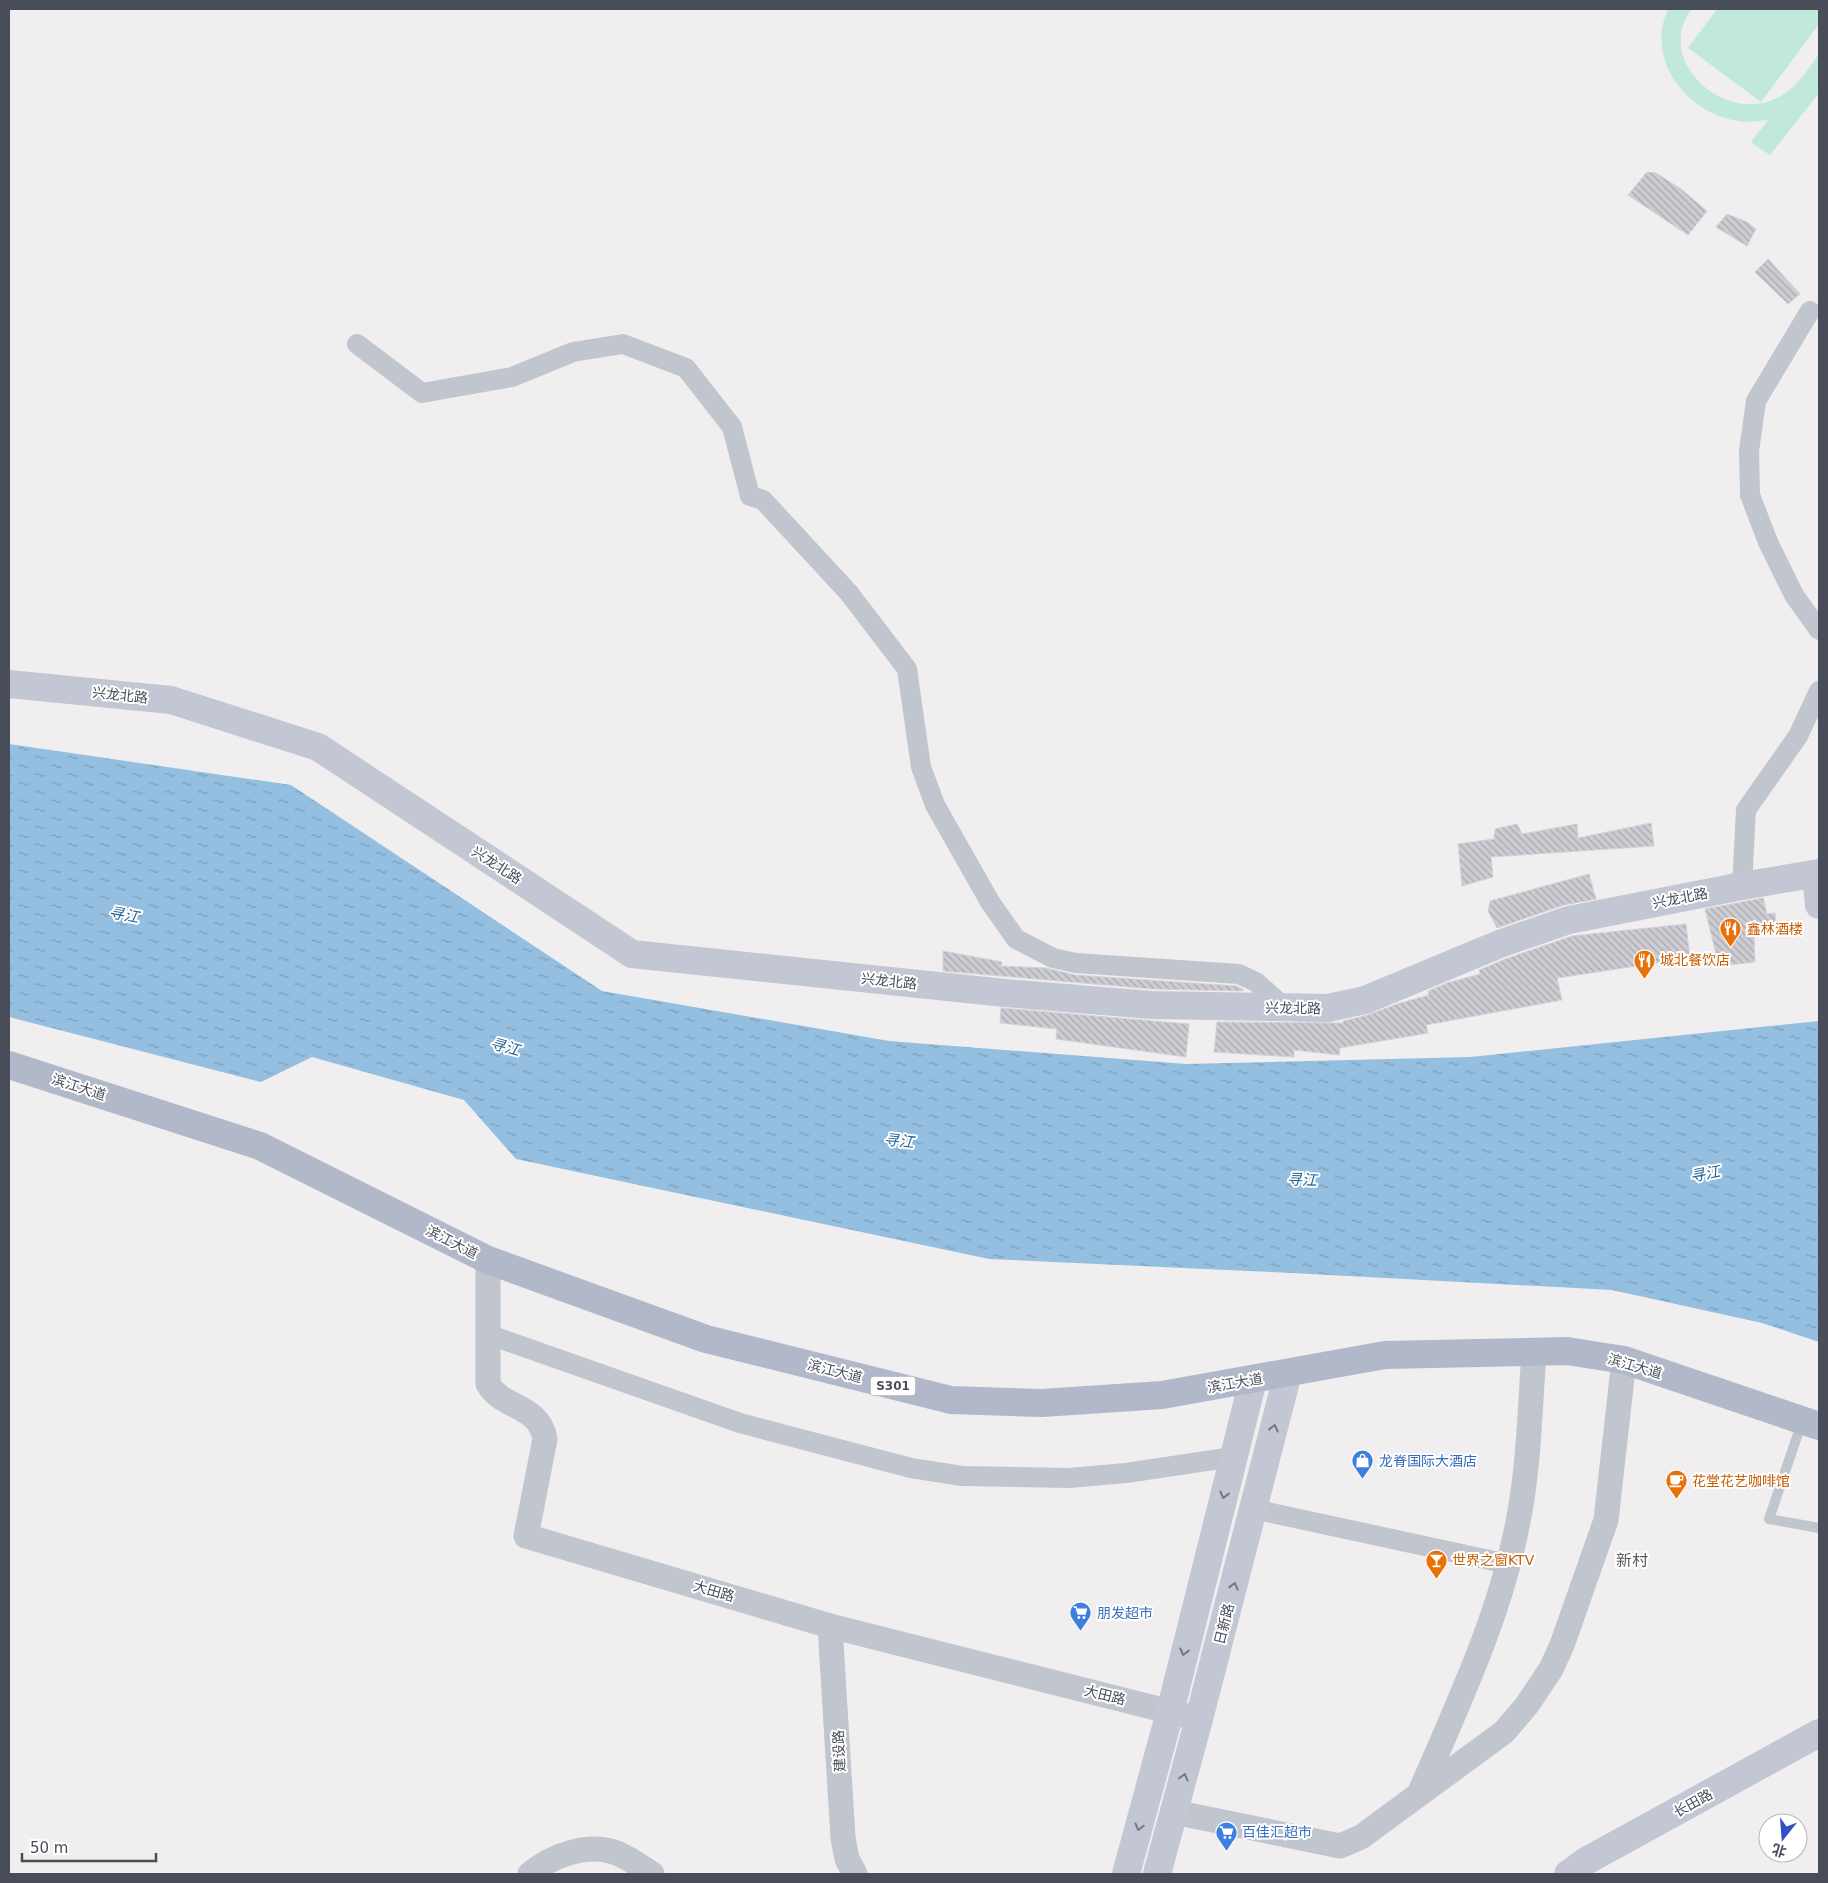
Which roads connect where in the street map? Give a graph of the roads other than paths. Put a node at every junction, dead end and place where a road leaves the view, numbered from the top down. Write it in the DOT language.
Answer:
graph roads {
  1 [pos="1810,311"];
  2 [pos="357,344"];
  3 [pos="1819,630"];
  4 [pos="9,684"];
  5 [pos="1819,691"];
  6 [pos="1817,873"];
  7 [pos="1742,886"];
  8 [pos="1819,906"];
  9 [pos="1284,1008"];
  10 [pos="9,1065"];
  11 [pos="488,1260"];
  12 [pos="487,1334"];
  13 [pos="1534,1352"];
  14 [pos="1624,1360"];
  15 [pos="1288,1373"];
  16 [pos="1253,1380"];
  17 [pos="1811,1423"];
  18 [pos="1234,1457"];
  19 [pos="1253,1509"];
  20 [pos="1819,1528"];
  21 [pos="1508,1564"];
  22 [pos="830,1626"];
  23 [pos="1170,1712"];
  24 [pos="1199,1719"];
  25 [pos="1819,1733"];
  26 [pos="1419,1794"];
  27 [pos="1174,1812"];
  28 [pos="530,1874"];
  29 [pos="652,1874"];
  30 [pos="854,1874"];
  31 [pos="1126,1874"];
  32 [pos="1157,1874"];
  33 [pos="1568,1874"];
  1 -- 3 [label="street"];
  2 -- 9 [label="street"];
  4 -- 9 [label="main road, 兴龙北路"];
  5 -- 7 [label="street"];
  6 -- 7 [label="main road, 兴龙北路"];
  6 -- 8 [label="main road"];
  7 -- 9 [label="main road, 兴龙北路"];
  10 -- 11 [label="main road, 滨江大道 / S301"];
  11 -- 12 [label="street, 大田路"];
  11 -- 16 [label="main road, 滨江大道 / S301"];
  12 -- 18 [label="street"];
  12 -- 22 [label="street, 大田路"];
  13 -- 14 [label="main road, 滨江大道 / S301"];
  13 -- 15 [label="main road, 滨江大道 / S301"];
  13 -- 21 [label="street"];
  14 -- 17 [label="main road, 滨江大道 / S301"];
  14 -- 26 [label="street"];
  15 -- 16 [label="main road, 滨江大道 / S301"];
  19 -- 15 [label="main road, 日新路, one-way"];
  16 -- 18 [label="main road"];
  17 -- 20 [label="lane"];
  18 -- 23 [label="main road, one-way"];
  19 -- 21 [label="street"];
  24 -- 19 [label="main road, 日新路, one-way"];
  21 -- 26 [label="street"];
  22 -- 23 [label="street, 大田路"];
  22 -- 30 [label="street, 建设路"];
  23 -- 24 [label="street, 大田路"];
  23 -- 31 [label="main road, one-way"];
  27 -- 24 [label="main road, 日新路, one-way"];
  25 -- 33 [label="main road, 长田路"];
  26 -- 27 [label="street"];
  27 -- 32 [label="main road, 日新路"];
  28 -- 29 [label="street"];
}
